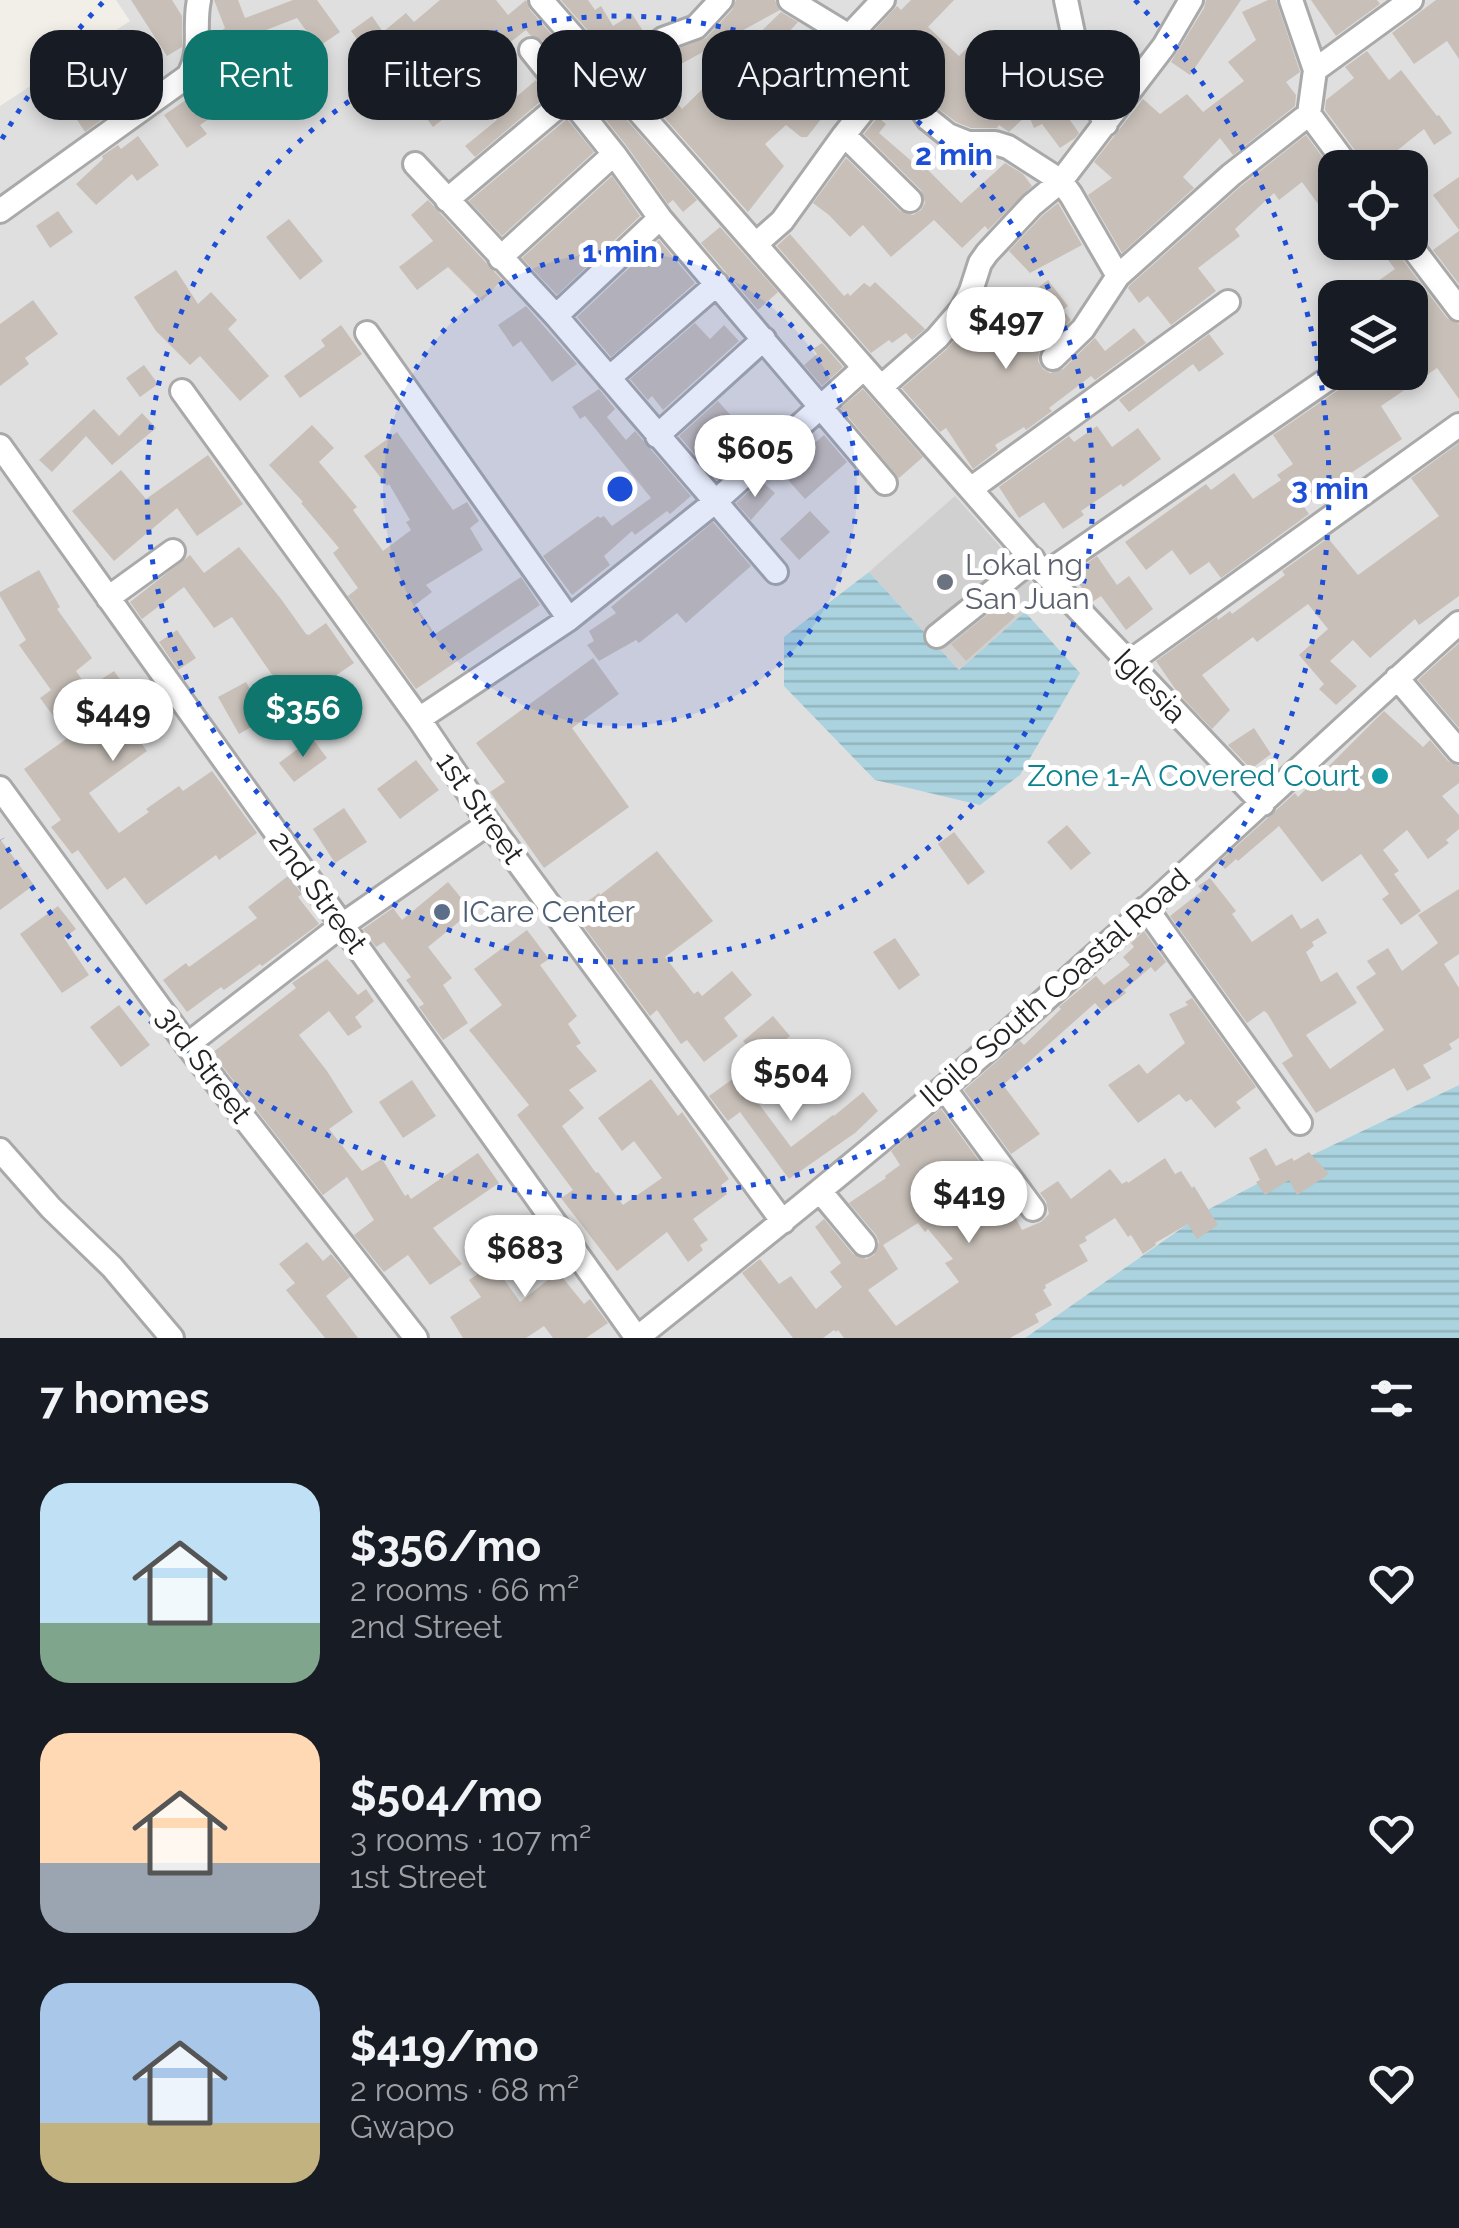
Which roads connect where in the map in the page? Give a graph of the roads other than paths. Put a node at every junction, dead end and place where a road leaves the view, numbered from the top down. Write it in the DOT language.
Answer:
graph roads {
  1 [pos="198,0"];
  2 [pos="542,0"];
  3 [pos="722,0"];
  4 [pos="790,0"];
  5 [pos="882,0"];
  6 [pos="1066,0"];
  7 [pos="1191,0"];
  8 [pos="1291,0"];
  9 [pos="1411,0"];
  10 [pos="568,30"];
  11 [pos="839,30"];
  12 [pos="854,30"];
  13 [pos="682,32"];
  14 [pos="531,50"];
  15 [pos="537,58"];
  16 [pos="1315,70"];
  17 [pos="1309,114"];
  18 [pos="542,120"];
  19 [pos="586,120"];
  20 [pos="647,120"];
  21 [pos="856,120"];
  22 [pos="929,120"];
  23 [pos="1106,124"];
  24 [pos="844,135"];
  25 [pos="1336,150"];
  26 [pos="614,154"];
  27 [pos="415,164"];
  28 [pos="1060,181"];
  29 [pos="447,200"];
  30 [pos="910,200"];
  31 [pos="0,211"];
  32 [pos="660,218"];
  33 [pos="757,243"];
  34 [pos="500,258"];
  35 [pos="1422,260"];
  36 [pos="1118,276"];
  37 [pos="717,284"];
  38 [pos="1228,302"];
  39 [pos="1459,309"];
  40 [pos="556,316"];
  41 [pos="367,333"];
  42 [pos="764,339"];
  43 [pos="1054,358"];
  44 [pos="864,368"];
  45 [pos="609,378"];
  46 [pos="1318,385"];
  47 [pos="881,387"];
  48 [pos="182,391"];
  49 [pos="821,407"];
  50 [pos="1459,425"];
  51 [pos="658,436"];
  52 [pos="0,446"];
  53 [pos="885,483"];
  54 [pos="972,488"];
  55 [pos="716,502"];
  56 [pos="173,551"];
  57 [pos="1039,567"];
  58 [pos="776,572"];
  59 [pos="108,598"];
  60 [pos="569,619"];
  61 [pos="1459,623"];
  62 [pos="937,636"];
  63 [pos="1128,663"];
  64 [pos="1397,678"];
  65 [pos="418,719"];
  66 [pos="1459,752"];
  67 [pos="0,788"];
  68 [pos="1263,804"];
  69 [pos="489,824"];
  70 [pos="1146,908"];
  71 [pos="342,926"];
  72 [pos="187,1045"];
  73 [pos="944,1088"];
  74 [pos="1300,1124"];
  75 [pos="0,1150"];
  76 [pos="820,1192"];
  77 [pos="1033,1209"];
  78 [pos="783,1222"];
  79 [pos="864,1244"];
  80 [pos="172,1338"];
  81 [pos="416,1338"];
  82 [pos="637,1338"];
  1 -- 31 [label="street"];
  2 -- 10 [label="street, Iglesia"];
  3 -- 13 [label="street"];
  4 -- 11 [label="street"];
  5 -- 12 [label="street"];
  6 -- 23 [label="street"];
  7 -- 23 [label="street"];
  8 -- 16 [label="street"];
  9 -- 16 [label="street"];
  14 -- 15 [label="street"];
  16 -- 17 [label="street"];
  17 -- 25 [label="street"];
  17 -- 36 [label="street"];
  18 -- 29 [label="street"];
  19 -- 26 [label="street"];
  20 -- 33 [label="street, Iglesia"];
  21 -- 24 [label="street"];
  22 -- 28 [label="street"];
  23 -- 28 [label="street"];
  24 -- 30 [label="street"];
  24 -- 33 [label="street"];
  26 -- 32 [label="street"];
  26 -- 34 [label="street"];
  27 -- 29 [label="street"];
  28 -- 36 [label="street"];
  28 -- 47 [label="street"];
  29 -- 34 [label="street"];
  32 -- 37 [label="street"];
  32 -- 40 [label="street"];
  33 -- 44 [label="street, Iglesia"];
  34 -- 40 [label="street"];
  35 -- 39 [label="street"];
  36 -- 43 [label="street"];
  37 -- 42 [label="street"];
  37 -- 45 [label="street"];
  38 -- 54 [label="street"];
  40 -- 45 [label="street"];
  41 -- 60 [label="street"];
  42 -- 49 [label="street"];
  42 -- 51 [label="street"];
  44 -- 47 [label="street, Iglesia"];
  44 -- 49 [label="street"];
  45 -- 51 [label="street"];
  46 -- 57 [label="street"];
  47 -- 54 [label="street, Iglesia"];
  48 -- 65 [label="street, 1st Street"];
  49 -- 53 [label="street"];
  49 -- 55 [label="street"];
  50 -- 63 [label="street"];
  51 -- 55 [label="street"];
  52 -- 59 [label="street, 2nd Street"];
  54 -- 57 [label="street, Iglesia"];
  55 -- 58 [label="street"];
  55 -- 60 [label="street"];
  56 -- 59 [label="street"];
  57 -- 62 [label="street"];
  57 -- 63 [label="street, Iglesia"];
  59 -- 71 [label="street, 2nd Street"];
  60 -- 65 [label="street"];
  61 -- 64 [label="street, Iloilo South Coastal Road"];
  63 -- 68 [label="street, Iglesia"];
  64 -- 66 [label="street"];
  64 -- 68 [label="street, Iloilo South Coastal Road"];
  65 -- 69 [label="street, 1st Street"];
  67 -- 72 [label="street, 3rd Street"];
  68 -- 70 [label="street, Iloilo South Coastal Road"];
  69 -- 71 [label="street"];
  69 -- 78 [label="street, 1st Street"];
  70 -- 73 [label="street, Iloilo South Coastal Road"];
  70 -- 74 [label="street"];
  71 -- 72 [label="street"];
  71 -- 82 [label="street, 2nd Street"];
  72 -- 81 [label="street, 3rd Street"];
  73 -- 76 [label="street, Iloilo South Coastal Road"];
  73 -- 77 [label="street"];
  75 -- 80 [label="street"];
  76 -- 78 [label="street, Iloilo South Coastal Road"];
  76 -- 79 [label="street"];
  78 -- 82 [label="street, Iloilo South Coastal Road"];
}
